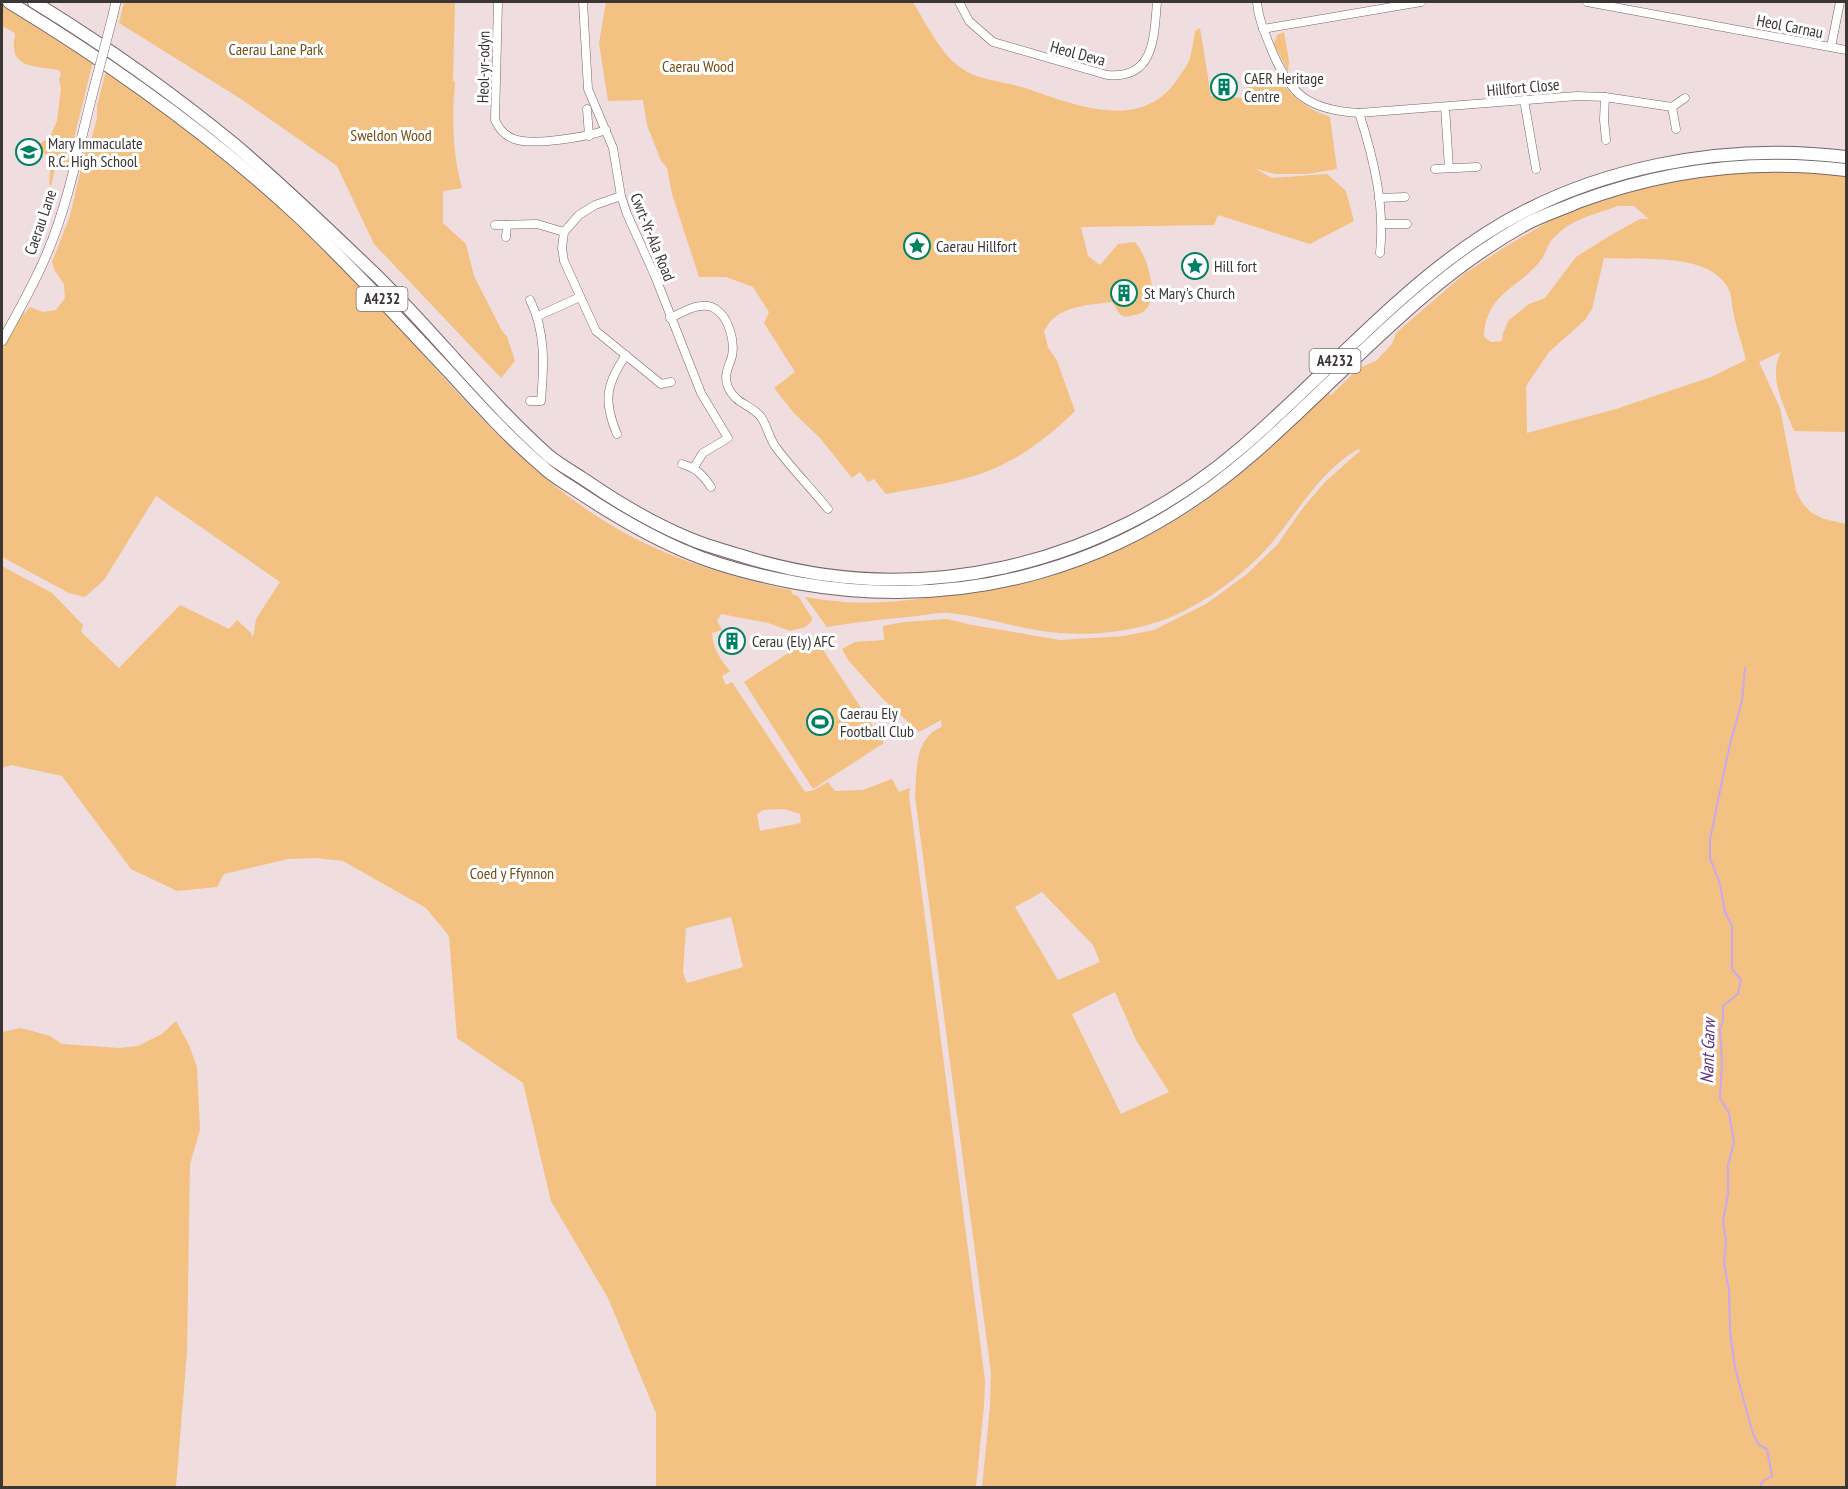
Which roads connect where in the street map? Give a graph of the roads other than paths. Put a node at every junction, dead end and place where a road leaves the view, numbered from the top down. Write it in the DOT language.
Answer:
graph roads {
  1 [pos="9,2"];
  2 [pos="34,2"];
  3 [pos="116,2"];
  4 [pos="498,2"];
  5 [pos="583,2"];
  6 [pos="959,2"];
  7 [pos="1157,2"];
  8 [pos="1257,2"];
  9 [pos="1421,2"];
  10 [pos="1587,2"];
  11 [pos="1840,2"];
  12 [pos="1401,3"];
  13 [pos="1263,28"];
  14 [pos="1831,47"];
  15 [pos="1846,50"];
  16 [pos="1605,97"];
  17 [pos="1685,98"];
  18 [pos="1524,100"];
  19 [pos="1445,107"];
  20 [pos="1672,107"];
  21 [pos="587,109"];
  22 [pos="1359,113"];
  23 [pos="1676,129"];
  24 [pos="606,130"];
  25 [pos="589,136"];
  26 [pos="1606,140"];
  27 [pos="1846,157"];
  28 [pos="1477,167"];
  29 [pos="1449,168"];
  30 [pos="1435,169"];
  31 [pos="1536,169"];
  32 [pos="1846,170"];
  33 [pos="621,196"];
  34 [pos="1405,197"];
  35 [pos="1379,198"];
  36 [pos="1382,224"];
  37 [pos="1407,224"];
  38 [pos="495,225"];
  39 [pos="507,225"];
  40 [pos="564,232"];
  41 [pos="506,237"];
  42 [pos="1380,253"];
  43 [pos="580,297"];
  44 [pos="530,300"];
  45 [pos="538,316"];
  46 [pos="670,318"];
  47 [pos="2,341"];
  48 [pos="626,355"];
  49 [pos="671,382"];
  50 [pos="531,401"];
  51 [pos="622,417"];
  52 [pos="612,420"];
  53 [pos="617,434"];
  54 [pos="682,464"];
  55 [pos="694,467"];
  56 [pos="711,487"];
  57 [pos="811,489"];
  58 [pos="804,495"];
  59 [pos="828,509"];
  60 [pos="830,582"];
  1 -- 60 [label="main road, A4232"];
  2 -- 60 [label="main road, A4232"];
  3 -- 47 [label="street, Caerau Lane, bridge"];
  4 -- 25 [label="street, Heol-yr-odyn"];
  5 -- 24 [label="street, Cwrt-Yr-Ala Road"];
  6 -- 7 [label="street, Heol Deva"];
  8 -- 13 [label="street, Hillfort Close"];
  9 -- 12 [label="street"];
  10 -- 14 [label="street, Heol Carnau"];
  11 -- 14 [label="street"];
  12 -- 13 [label="street"];
  13 -- 22 [label="street, Hillfort Close"];
  14 -- 15 [label="street, Heol Carnau"];
  16 -- 18 [label="street, Hillfort Close"];
  16 -- 20 [label="street, Hillfort Close"];
  16 -- 26 [label="street"];
  17 -- 20 [label="street"];
  18 -- 19 [label="street, Hillfort Close"];
  18 -- 31 [label="street"];
  19 -- 22 [label="street, Hillfort Close"];
  19 -- 29 [label="street"];
  20 -- 23 [label="street"];
  21 -- 25 [label="street"];
  22 -- 35 [label="street"];
  24 -- 25 [label="street, Heol-yr-odyn"];
  24 -- 33 [label="street, Cwrt-Yr-Ala Road"];
  27 -- 60 [label="main road, A4232"];
  28 -- 29 [label="street"];
  29 -- 30 [label="street"];
  32 -- 60 [label="main road, A4232"];
  33 -- 40 [label="street"];
  33 -- 46 [label="street, Cwrt-Yr-Ala Road"];
  34 -- 35 [label="street"];
  35 -- 36 [label="street"];
  36 -- 37 [label="street"];
  36 -- 42 [label="street"];
  38 -- 39 [label="street"];
  39 -- 40 [label="street"];
  39 -- 41 [label="street"];
  40 -- 43 [label="street"];
  43 -- 45 [label="street"];
  43 -- 48 [label="street"];
  44 -- 45 [label="street"];
  45 -- 50 [label="street"];
  46 -- 55 [label="street, Cwrt-Yr-Ala Road"];
  46 -- 57 [label="street"];
  48 -- 49 [label="street"];
  48 -- 52 [label="street"];
  51 -- 52 [label="street"];
  52 -- 53 [label="street"];
  54 -- 55 [label="street"];
  55 -- 56 [label="street"];
  57 -- 58 [label="street"];
  57 -- 59 [label="street"];
}
